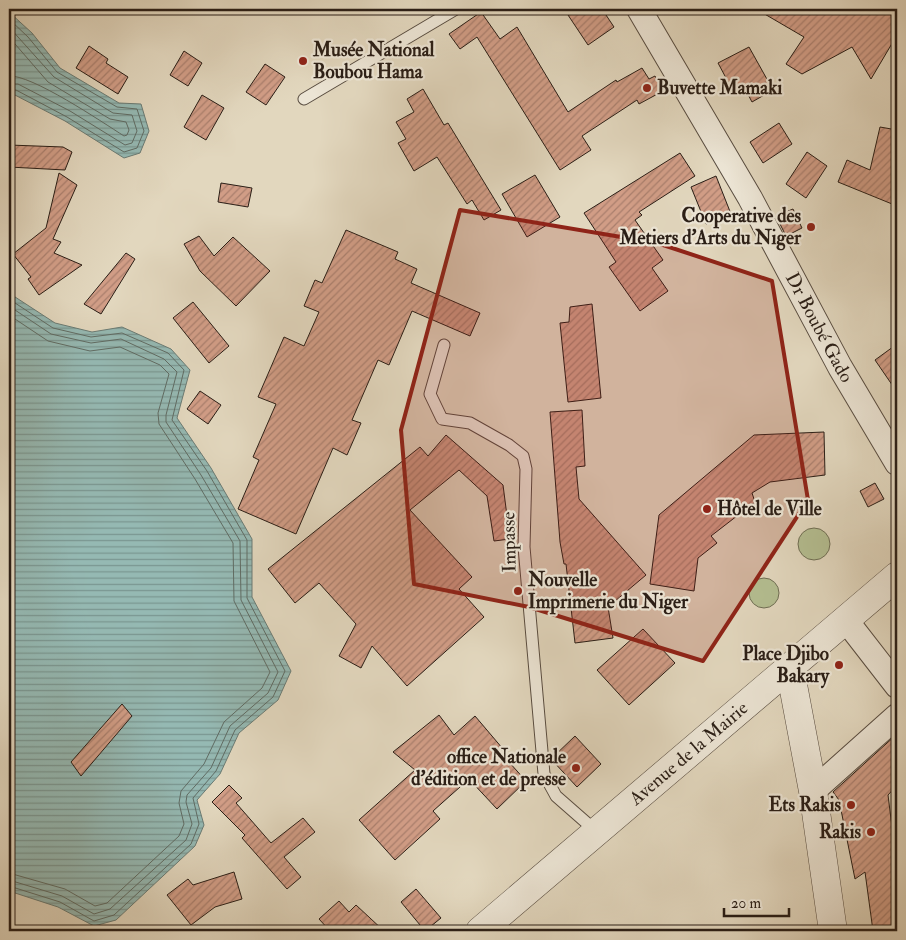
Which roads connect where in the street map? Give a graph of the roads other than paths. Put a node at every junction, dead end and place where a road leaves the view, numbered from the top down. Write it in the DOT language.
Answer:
graph roads {
  1 [pos="456,9"];
  2 [pos="639,9"];
  3 [pos="304,100"];
  4 [pos="444,345"];
  5 [pos="897,463"];
  6 [pos="897,576"];
  7 [pos="845,619"];
  8 [pos="790,669"];
  9 [pos="897,686"];
  10 [pos="897,716"];
  11 [pos="813,790"];
  12 [pos="598,833"];
  13 [pos="480,931"];
  14 [pos="833,931"];
  1 -- 3 [label="lane"];
  2 -- 5 [label="street, Dr Boubé Gado"];
  4 -- 12 [label="lane, Impasse"];
  6 -- 7 [label="street, Avenue de la Mairie"];
  7 -- 8 [label="street, Avenue de la Mairie"];
  7 -- 9 [label="street"];
  8 -- 11 [label="street"];
  8 -- 12 [label="street, Avenue de la Mairie"];
  10 -- 11 [label="street"];
  11 -- 14 [label="street"];
  12 -- 13 [label="street, Avenue de la Mairie"];
}
